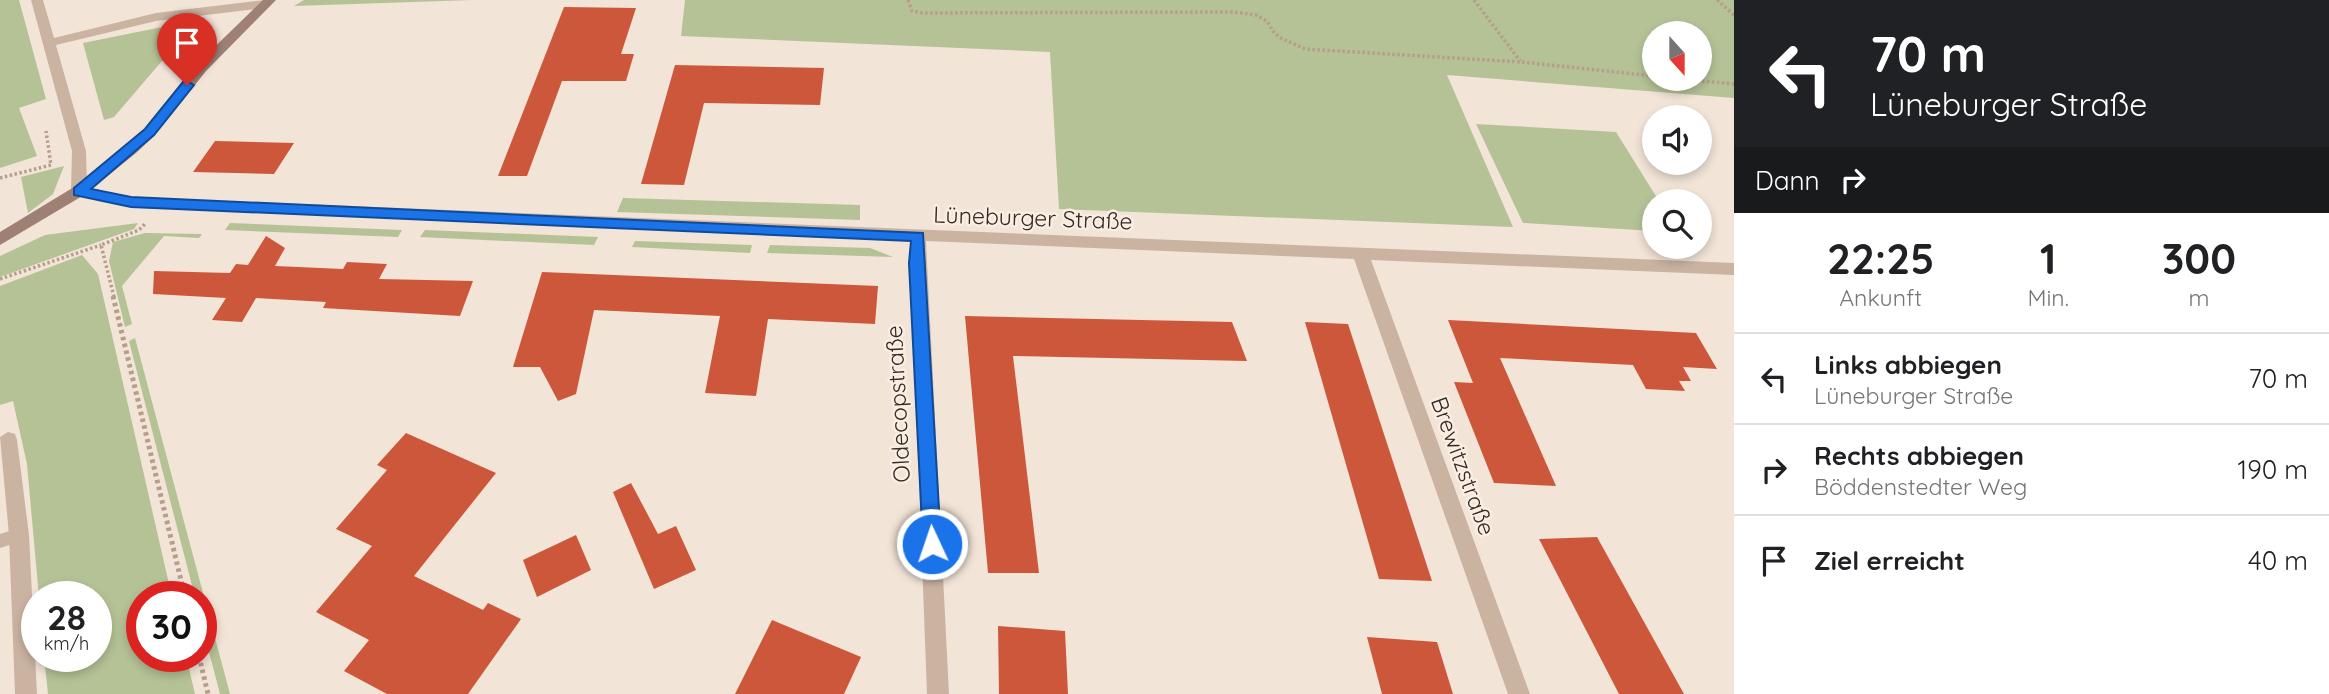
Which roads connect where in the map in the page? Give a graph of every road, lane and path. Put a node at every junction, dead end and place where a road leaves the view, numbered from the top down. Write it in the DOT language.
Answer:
graph roads {
  1 [pos="37,0"];
  2 [pos="908,0"];
  3 [pos="1474,0"];
  4 [pos="1717,0"];
  5 [pos="268,2"];
  6 [pos="1734,15"];
  7 [pos="49,43"];
  8 [pos="1521,62"];
  9 [pos="1642,75"];
  10 [pos="1712,82"];
  11 [pos="1734,84"];
  12 [pos="45,123"];
  13 [pos="0,178"];
  14 [pos="79,191"];
  15 [pos="166,203"];
  16 [pos="918,236"];
  17 [pos="0,239"];
  18 [pos="101,245"];
  19 [pos="1361,255"];
  20 [pos="1734,268"];
  21 [pos="0,279"];
  22 [pos="4,439"];
  23 [pos="10,538"];
  24 [pos="181,581"];
  25 [pos="203,672"];
  26 [pos="26,694"];
  27 [pos="208,694"];
  28 [pos="938,694"];
  29 [pos="1519,694"];
  1 -- 7 [label="street"];
  2 -- 8 [label="path"];
  3 -- 8 [label="path"];
  4 -- 6 [label="path"];
  5 -- 7 [label="street"];
  5 -- 14 [label="street"];
  7 -- 14 [label="street"];
  8 -- 9 [label="path"];
  10 -- 11 [label="path"];
  12 -- 13 [label="path"];
  14 -- 15 [label="street, Lüneburger Straße"];
  14 -- 17 [label="street"];
  15 -- 16 [label="street, Lüneburger Straße"];
  15 -- 18 [label="path"];
  16 -- 19 [label="street, Lüneburger Straße"];
  16 -- 28 [label="street, Oldecopstraße"];
  18 -- 21 [label="path"];
  18 -- 24 [label="path"];
  19 -- 20 [label="street, Lüneburger Straße"];
  19 -- 29 [label="street, Brewitzstraße"];
  22 -- 23 [label="street"];
  23 -- 26 [label="street"];
  25 -- 27 [label="path"];
}
